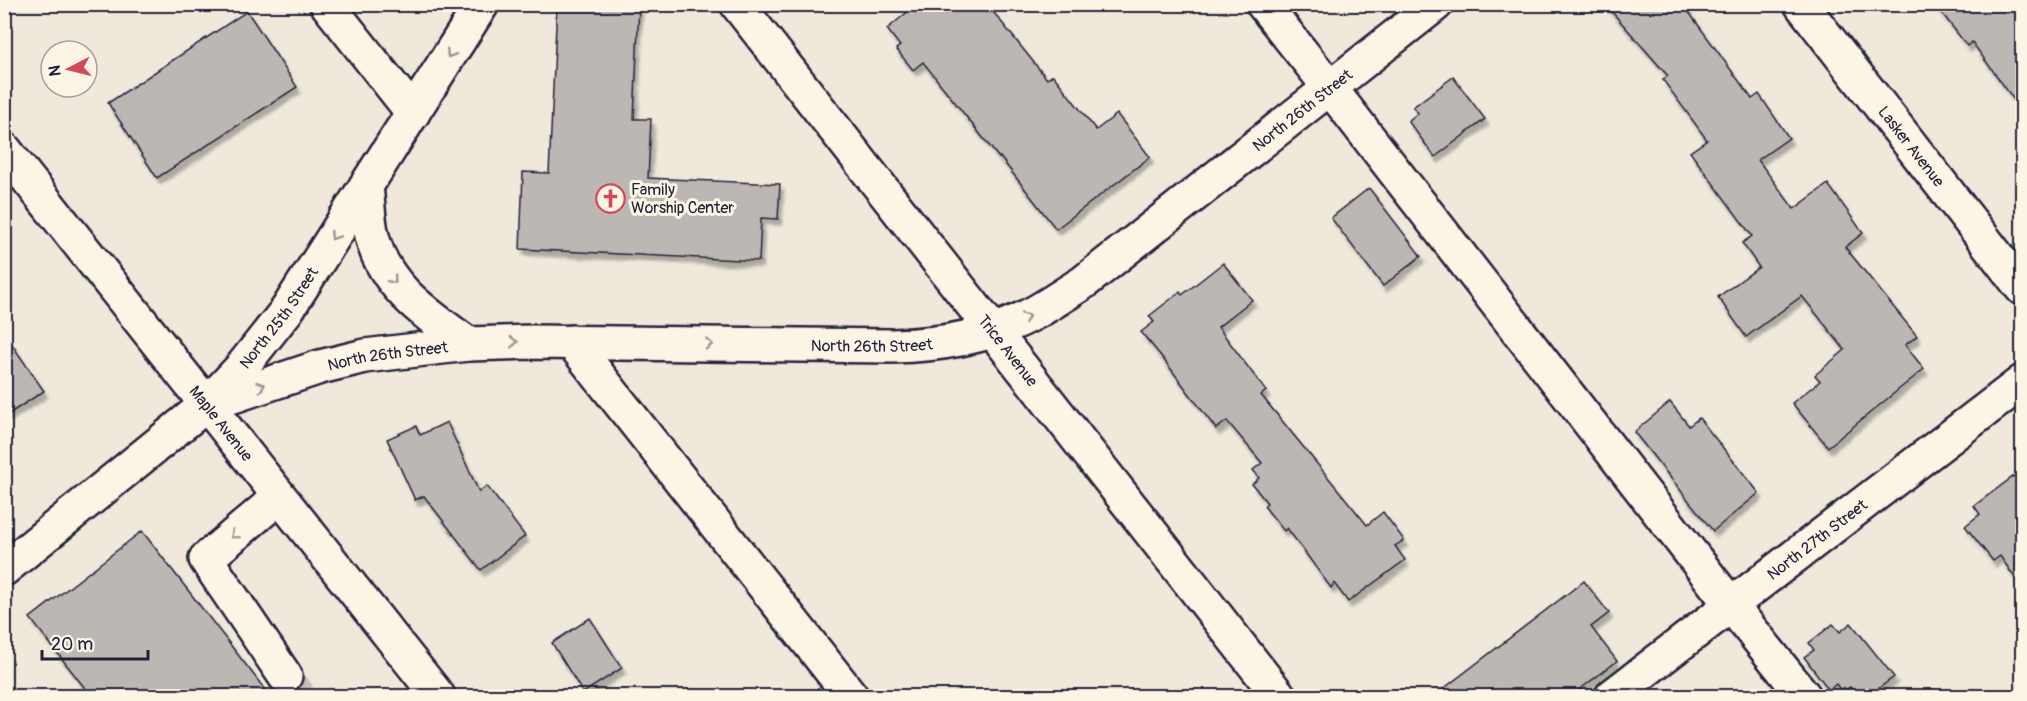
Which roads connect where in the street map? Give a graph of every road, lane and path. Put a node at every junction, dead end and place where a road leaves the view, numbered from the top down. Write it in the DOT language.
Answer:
graph roads {
  1 [pos="327,4"];
  2 [pos="482,4"];
  3 [pos="737,4"];
  4 [pos="1263,4"];
  5 [pos="1436,4"];
  6 [pos="1801,4"];
  7 [pos="1330,88"];
  8 [pos="413,113"];
  9 [pos="4,148"];
  10 [pos="366,186"];
  11 [pos="2022,288"];
  12 [pos="992,331"];
  13 [pos="572,342"];
  14 [pos="468,344"];
  15 [pos="2022,382"];
  16 [pos="206,405"];
  17 [pos="279,497"];
  18 [pos="4,569"];
  19 [pos="1731,605"];
  20 [pos="285,676"];
  21 [pos="438,696"];
  22 [pos="850,696"];
  23 [pos="1279,696"];
  24 [pos="1612,696"];
  25 [pos="1804,696"];
  1 -- 8 [label="street"];
  2 -- 8 [label="street, North 25th Street, one-way"];
  3 -- 12 [label="street, Trice Avenue"];
  4 -- 7 [label="street"];
  5 -- 7 [label="street, North 26th Street"];
  6 -- 11 [label="street, Lasker Avenue"];
  12 -- 7 [label="street, North 26th Street, one-way"];
  7 -- 19 [label="street"];
  8 -- 10 [label="street, North 25th Street"];
  9 -- 16 [label="street, Maple Avenue"];
  10 -- 14 [label="street, one-way"];
  10 -- 16 [label="street, North 25th Street, one-way"];
  13 -- 12 [label="street, North 26th Street, one-way"];
  12 -- 23 [label="street, Trice Avenue"];
  14 -- 13 [label="street, North 26th Street, one-way"];
  13 -- 22 [label="street"];
  16 -- 14 [label="street, North 26th Street, one-way"];
  15 -- 19 [label="street, North 27th Street"];
  16 -- 17 [label="street, Maple Avenue"];
  16 -- 18 [label="street, North 25th Street"];
  17 -- 20 [label="street, one-way"];
  17 -- 21 [label="street, Maple Avenue"];
  19 -- 24 [label="street, North 27th Street"];
  19 -- 25 [label="street"];
}
